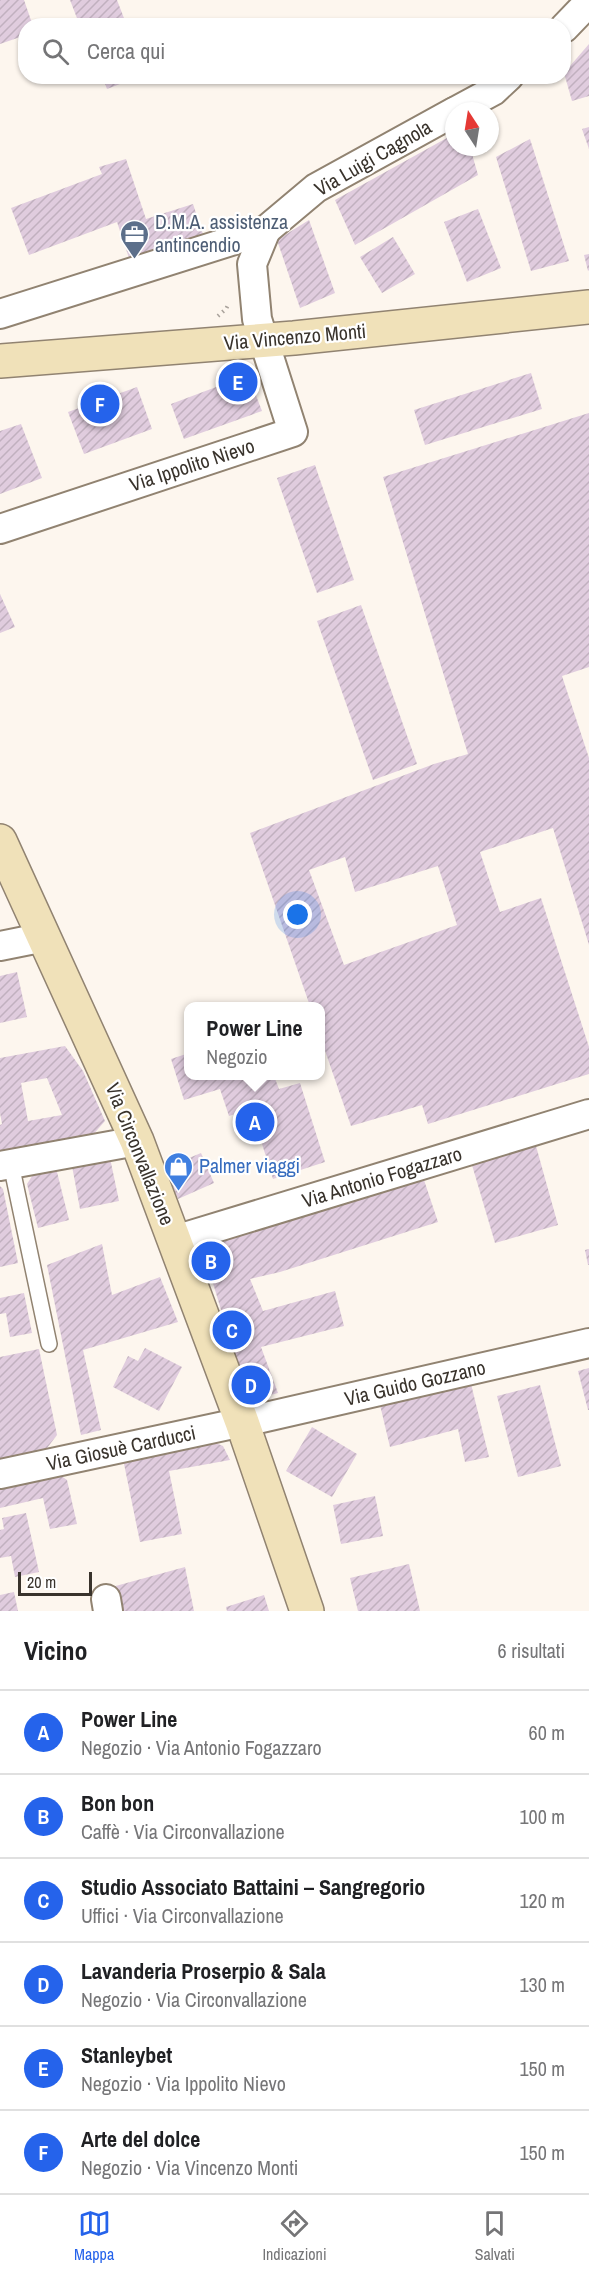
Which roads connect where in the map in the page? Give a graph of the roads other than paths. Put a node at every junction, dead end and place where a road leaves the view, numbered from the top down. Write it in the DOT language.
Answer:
graph roads {
  1 [pos="589,2"];
  2 [pos="571,21"];
  3 [pos="500,84"];
  4 [pos="473,102"];
  5 [pos="445,117"];
  6 [pos="266,230"];
  7 [pos="589,308"];
  8 [pos="0,314"];
  9 [pos="264,340"];
  10 [pos="0,361"];
  11 [pos="0,529"];
  12 [pos="0,841"];
  13 [pos="45,937"];
  14 [pos="0,946"];
  15 [pos="589,1114"];
  16 [pos="137,1141"];
  17 [pos="5,1165"];
  18 [pos="175,1240"];
  19 [pos="589,1343"];
  20 [pos="49,1344"];
  21 [pos="242,1422"];
  22 [pos="0,1474"];
  23 [pos="307,1611"];
  1 -- 2 [label="street"];
  3 -- 4 [label="street, Via Luigi Cagnola"];
  5 -- 6 [label="street, Via Luigi Cagnola"];
  6 -- 8 [label="street, Via Luigi Cagnola"];
  6 -- 9 [label="street, Via Luigi Cagnola"];
  7 -- 9 [label="street, Via Vincenzo Monti"];
  9 -- 10 [label="street, Via Vincenzo Monti"];
  9 -- 11 [label="street, Via Ippolito Nievo"];
  12 -- 13 [label="street, Via Circonvallazione"];
  13 -- 14 [label="street"];
  13 -- 16 [label="street, Via Circonvallazione"];
  15 -- 18 [label="street, Via Antonio Fogazzaro"];
  16 -- 17 [label="street"];
  16 -- 18 [label="street, Via Circonvallazione"];
  17 -- 20 [label="lane"];
  18 -- 21 [label="street, Via Circonvallazione"];
  19 -- 21 [label="street, Via Guido Gozzano"];
  21 -- 22 [label="street, Via Giosuè Carducci"];
  21 -- 23 [label="street, Via Circonvallazione"];
}
